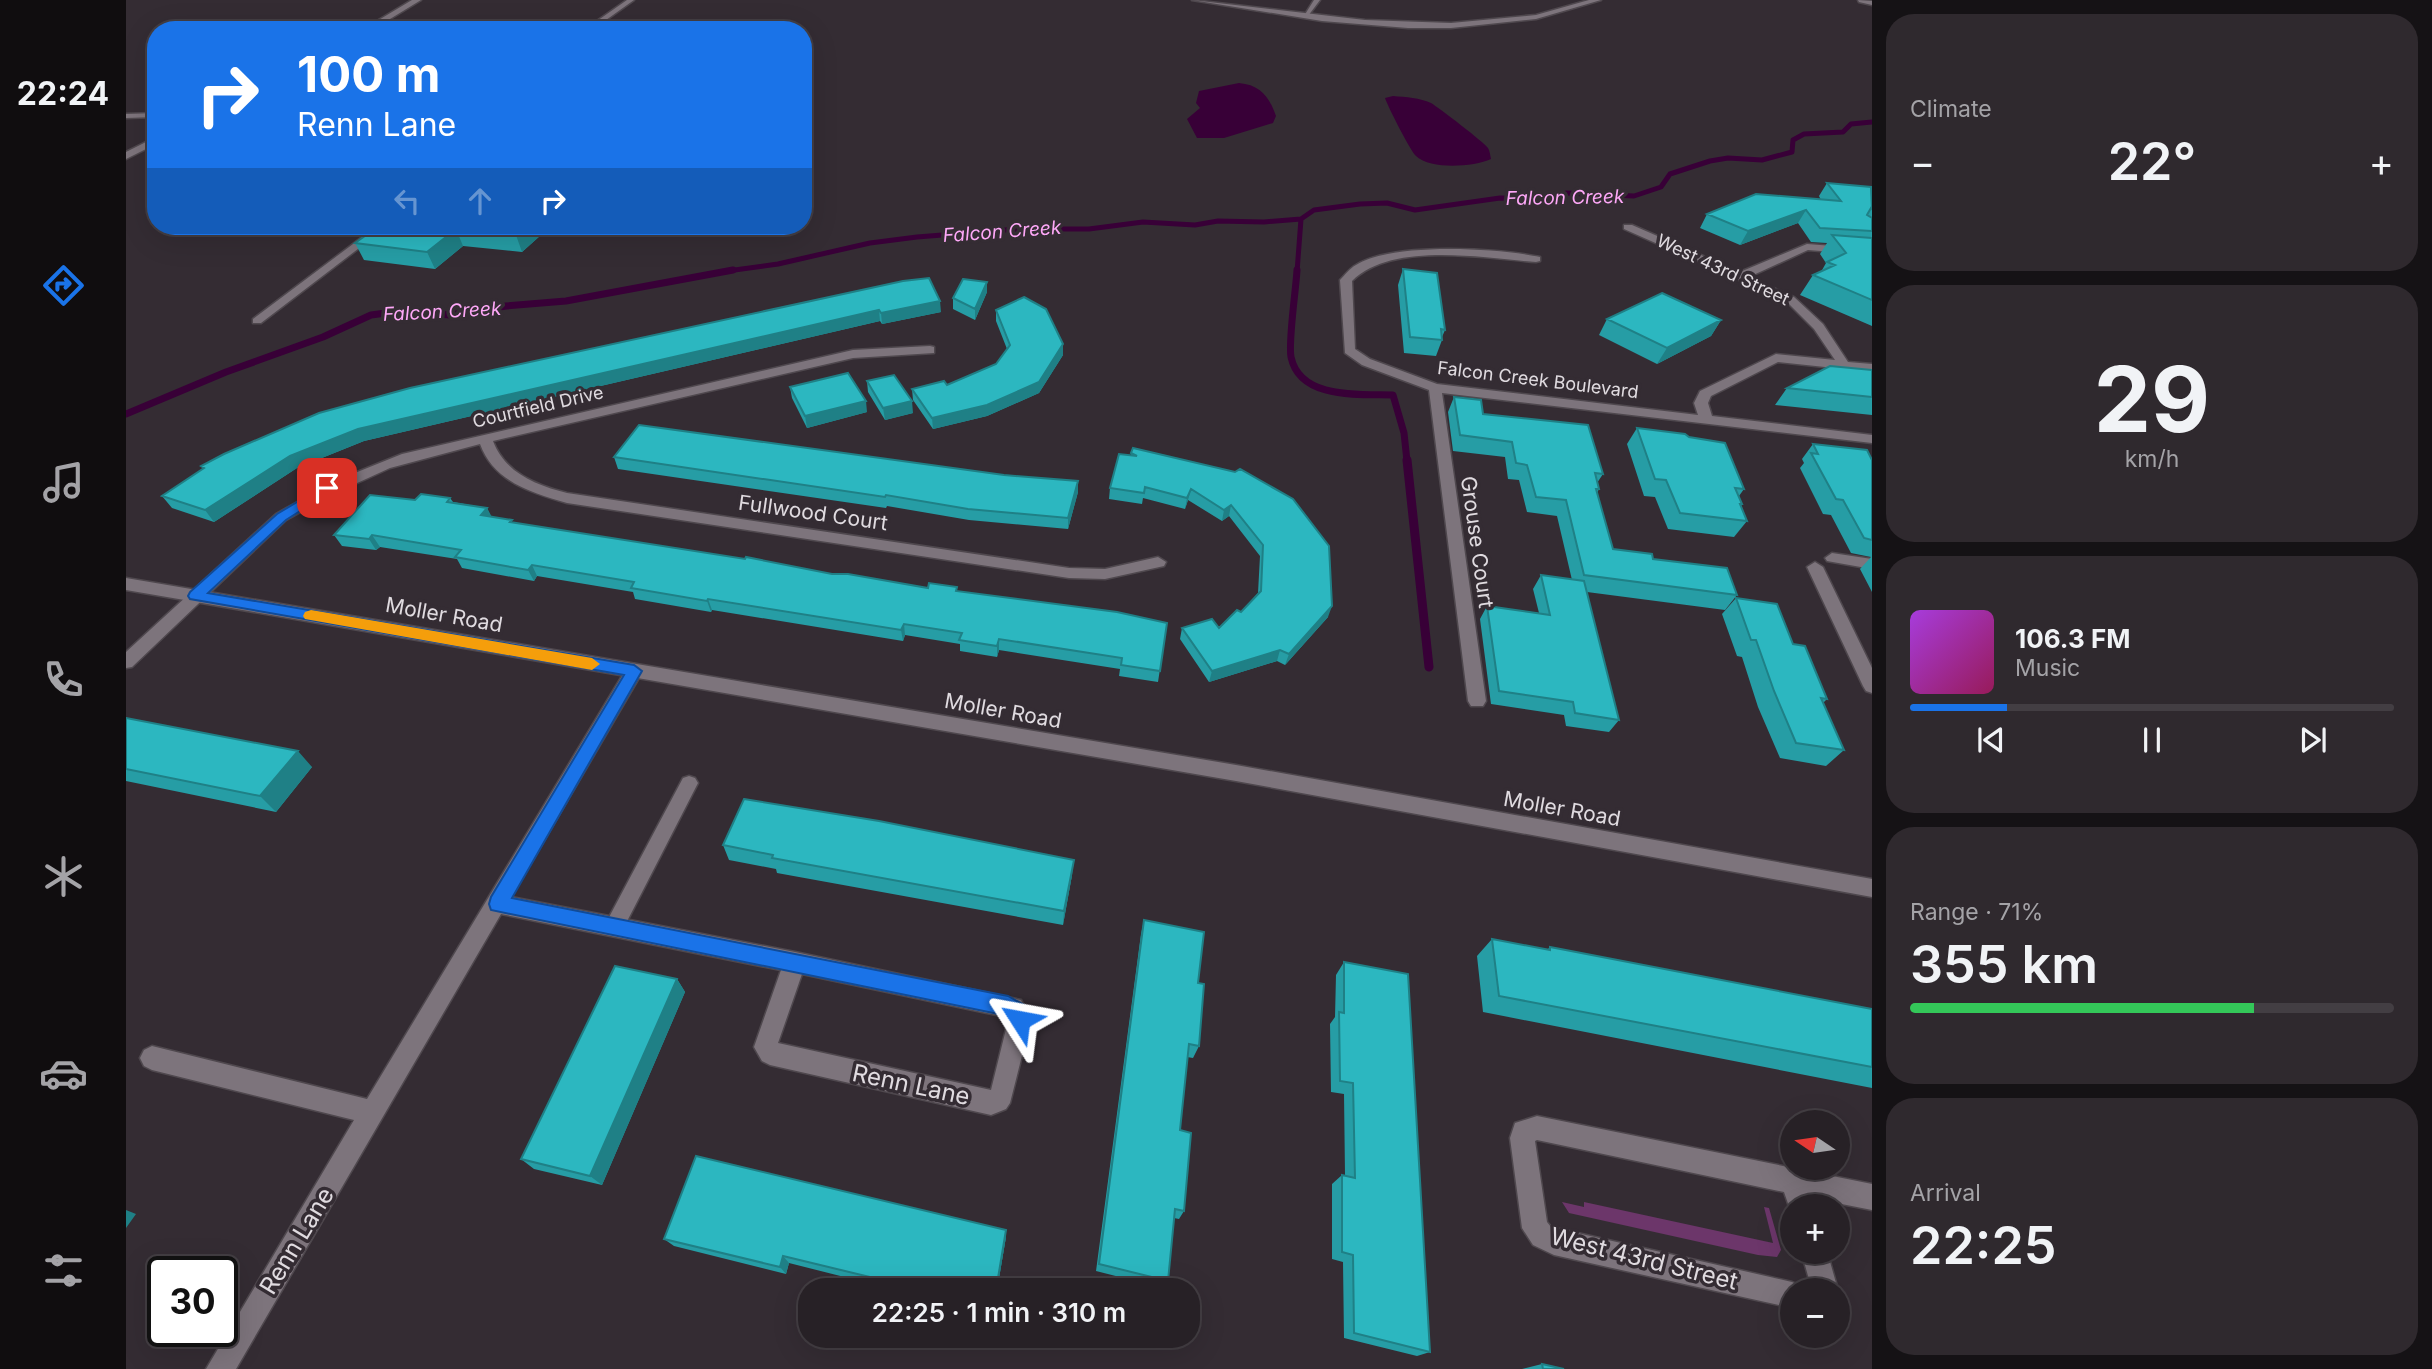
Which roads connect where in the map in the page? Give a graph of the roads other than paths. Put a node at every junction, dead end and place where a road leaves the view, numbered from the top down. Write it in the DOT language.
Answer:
graph roads {
  1 [pos="417,0"];
  2 [pos="631,0"];
  3 [pos="1195,0"];
  4 [pos="1317,0"];
  5 [pos="1597,0"];
  6 [pos="1862,0"];
  7 [pos="1872,3"];
  8 [pos="1306,15"];
  9 [pos="381,21"];
  10 [pos="600,21"];
  11 [pos="147,115"];
  12 [pos="126,116"];
  13 [pos="147,145"];
  14 [pos="126,156"];
  15 [pos="1628,227"];
  16 [pos="370,235"];
  17 [pos="1872,252"];
  18 [pos="1536,259"];
  19 [pos="1741,276"];
  20 [pos="257,321"];
  21 [pos="930,350"];
  22 [pos="1844,365"];
  23 [pos="1872,368"];
  24 [pos="1435,388"];
  25 [pos="1707,420"];
  26 [pos="485,439"];
  27 [pos="1872,439"];
  28 [pos="1832,558"];
  29 [pos="1158,562"];
  30 [pos="1872,564"];
  31 [pos="1815,568"];
  32 [pos="126,584"];
  33 [pos="195,596"];
  34 [pos="126,662"];
  35 [pos="634,671"];
  36 [pos="1872,686"];
  37 [pos="1476,701"];
  38 [pos="689,783"];
  39 [pos="1872,888"];
  40 [pos="498,904"];
  41 [pos="614,928"];
  42 [pos="795,962"];
  43 [pos="152,1058"];
  44 [pos="373,1113"];
  45 [pos="1798,1194"];
  46 [pos="1850,1196"];
  47 [pos="1872,1197"];
  48 [pos="1780,1292"];
  49 [pos="220,1369"];
  1 -- 9 [label="street"];
  2 -- 10 [label="lane"];
  3 -- 8 [label="street"];
  4 -- 8 [label="lane"];
  5 -- 8 [label="street"];
  6 -- 7 [label="street"];
  11 -- 12 [label="lane"];
  13 -- 14 [label="street"];
  15 -- 19 [label="street, West 43rd Street"];
  16 -- 20 [label="lane"];
  17 -- 19 [label="street"];
  18 -- 24 [label="street, Falcon Creek Boulevard"];
  19 -- 22 [label="street, West 43rd Street"];
  21 -- 26 [label="street, Courtfield Drive"];
  22 -- 23 [label="street"];
  22 -- 25 [label="street"];
  24 -- 25 [label="street, Falcon Creek Boulevard"];
  24 -- 37 [label="street, Grouse Court"];
  25 -- 27 [label="street, Falcon Creek Boulevard"];
  26 -- 29 [label="street, Fullwood Court"];
  26 -- 33 [label="street, Courtfield Drive"];
  28 -- 30 [label="lane"];
  31 -- 36 [label="street"];
  32 -- 33 [label="street, Moller Road"];
  33 -- 34 [label="street, Courtfield Drive"];
  33 -- 35 [label="street, Moller Road"];
  35 -- 39 [label="street, Moller Road"];
  35 -- 40 [label="street, Renn Lane"];
  38 -- 41 [label="lane"];
  40 -- 41 [label="street, Renn Lane"];
  40 -- 44 [label="street, Renn Lane"];
  41 -- 42 [label="street, Renn Lane"];
  42 -- 42 [label="street, Renn Lane"];
  43 -- 44 [label="street"];
  44 -- 49 [label="street, Renn Lane"];
  45 -- 48 [label="street, West 43rd Street"];
  46 -- 47 [label="street, West 43rd Street"];
}
